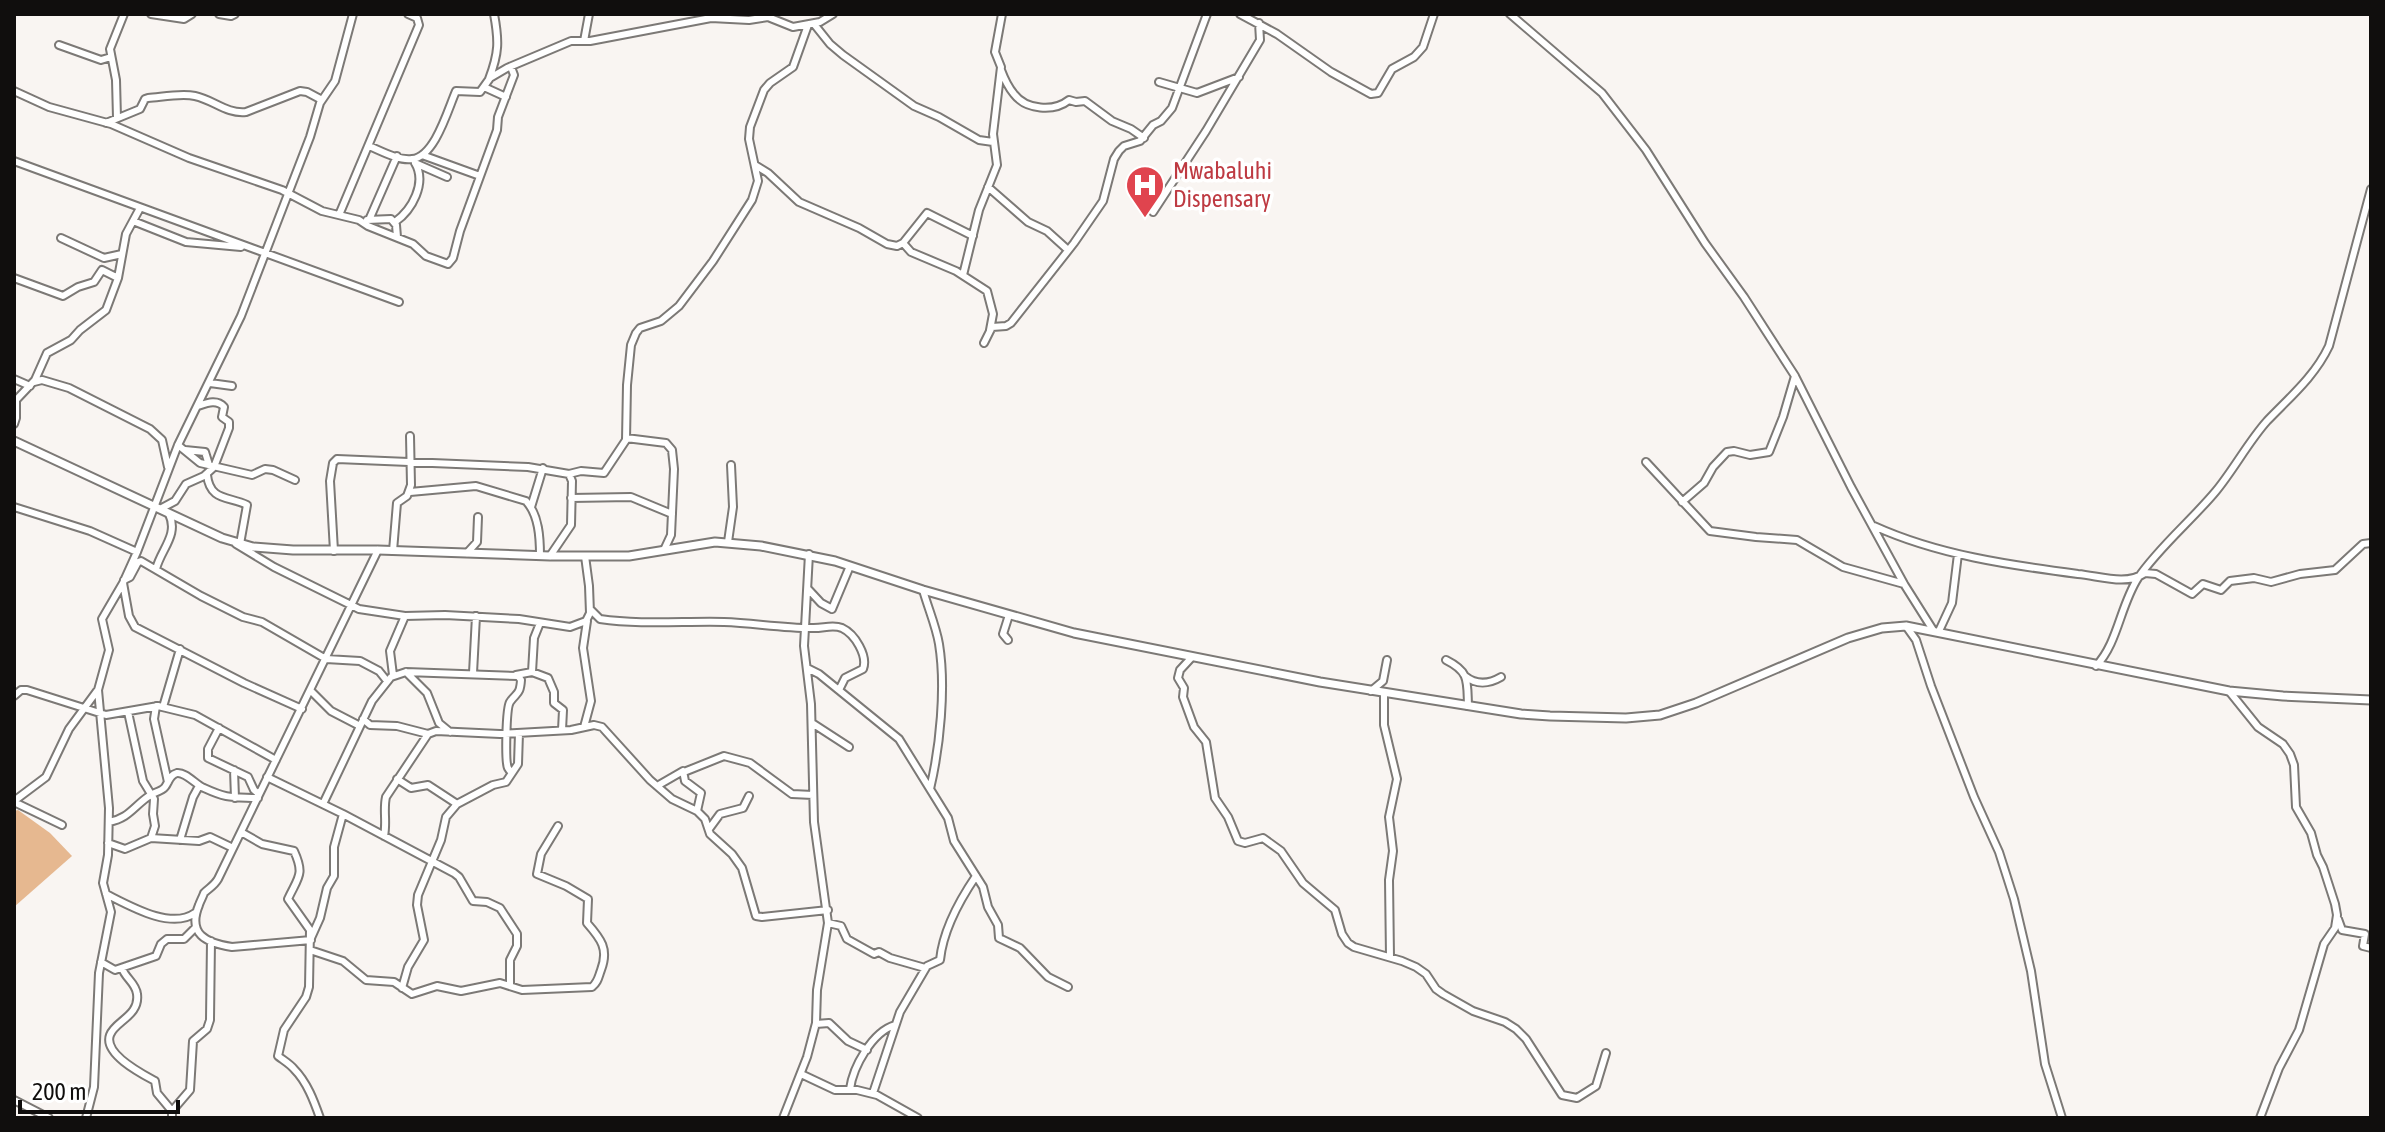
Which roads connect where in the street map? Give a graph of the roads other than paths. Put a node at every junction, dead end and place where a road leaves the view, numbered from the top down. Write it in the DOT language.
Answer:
graph roads {
  1 [pos="124,14"];
  2 [pos="151,14"];
  3 [pos="192,14"];
  4 [pos="219,14"];
  5 [pos="235,14"];
  6 [pos="353,14"];
  7 [pos="408,14"];
  8 [pos="494,14"];
  9 [pos="589,14"];
  10 [pos="833,14"];
  11 [pos="1002,14"];
  12 [pos="1207,14"];
  13 [pos="1240,14"];
  14 [pos="1434,14"];
  15 [pos="1510,14"];
  16 [pos="724,16"];
  17 [pos="1259,23"];
  18 [pos="811,24"];
  19 [pos="584,41"];
  20 [pos="59,45"];
  21 [pos="111,57"];
  22 [pos="511,67"];
  23 [pos="1001,69"];
  24 [pos="1239,77"];
  25 [pos="1159,82"];
  26 [pos="486,85"];
  27 [pos="1180,89"];
  28 [pos="14,91"];
  29 [pos="506,97"];
  30 [pos="322,100"];
  31 [pos="117,118"];
  32 [pos="106,123"];
  33 [pos="1144,138"];
  34 [pos="993,142"];
  35 [pos="369,146"];
  36 [pos="422,155"];
  37 [pos="397,156"];
  38 [pos="14,161"];
  39 [pos="411,161"];
  40 [pos="755,165"];
  41 [pos="480,176"];
  42 [pos="447,177"];
  43 [pos="988,187"];
  44 [pos="2371,189"];
  45 [pos="289,193"];
  46 [pos="140,208"];
  47 [pos="1153,212"];
  48 [pos="339,215"];
  49 [pos="359,220"];
  50 [pos="369,220"];
  51 [pos="133,221"];
  52 [pos="395,222"];
  53 [pos="973,236"];
  54 [pos="397,237"];
  55 [pos="61,238"];
  56 [pos="903,243"];
  57 [pos="245,247"];
  58 [pos="1068,250"];
  59 [pos="122,254"];
  60 [pos="265,254"];
  61 [pos="963,275"];
  62 [pos="14,278"];
  63 [pos="118,278"];
  64 [pos="399,302"];
  65 [pos="990,330"];
  66 [pos="984,343"];
  67 [pos="1795,376"];
  68 [pos="14,379"];
  69 [pos="210,383"];
  70 [pos="32,384"];
  71 [pos="232,386"];
  72 [pos="198,406"];
  73 [pos="14,424"];
  74 [pos="410,436"];
  75 [pos="626,438"];
  76 [pos="14,441"];
  77 [pos="182,448"];
  78 [pos="411,462"];
  79 [pos="1646,462"];
  80 [pos="731,465"];
  81 [pos="212,466"];
  82 [pos="543,468"];
  83 [pos="169,471"];
  84 [pos="569,474"];
  85 [pos="207,475"];
  86 [pos="295,480"];
  87 [pos="410,492"];
  88 [pos="571,498"];
  89 [pos="1682,502"];
  90 [pos="14,507"];
  91 [pos="531,507"];
  92 [pos="162,508"];
  93 [pos="672,514"];
  94 [pos="478,517"];
  95 [pos="1874,526"];
  96 [pos="728,542"];
  97 [pos="2371,543"];
  98 [pos="237,544"];
  99 [pos="378,550"];
  100 [pos="664,550"];
  101 [pos="334,551"];
  102 [pos="393,551"];
  103 [pos="137,552"];
  104 [pos="467,553"];
  105 [pos="809,554"];
  106 [pos="1958,554"];
  107 [pos="540,556"];
  108 [pos="550,556"];
  109 [pos="585,556"];
  110 [pos="850,566"];
  111 [pos="156,569"];
  112 [pos="2139,577"];
  113 [pos="123,581"];
  114 [pos="1904,584"];
  115 [pos="808,589"];
  116 [pos="923,590"];
  117 [pos="351,607"];
  118 [pos="590,614"];
  119 [pos="1009,615"];
  120 [pos="405,616"];
  121 [pos="476,616"];
  122 [pos="598,619"];
  123 [pos="540,623"];
  124 [pos="1906,626"];
  125 [pos="804,628"];
  126 [pos="1936,631"];
  127 [pos="585,632"];
  128 [pos="1008,640"];
  129 [pos="180,649"];
  130 [pos="1192,657"];
  131 [pos="326,659"];
  132 [pos="1387,660"];
  133 [pos="1446,660"];
  134 [pos="2096,666"];
  135 [pos="807,668"];
  136 [pos="406,672"];
  137 [pos="532,672"];
  138 [pos="473,673"];
  139 [pos="393,675"];
  140 [pos="516,675"];
  141 [pos="1465,676"];
  142 [pos="1501,677"];
  143 [pos="387,681"];
  144 [pos="98,690"];
  145 [pos="839,690"];
  146 [pos="311,691"];
  147 [pos="1371,691"];
  148 [pos="2229,691"];
  149 [pos="1384,693"];
  150 [pos="14,696"];
  151 [pos="2371,700"];
  152 [pos="159,706"];
  153 [pos="1468,706"];
  154 [pos="84,708"];
  155 [pos="302,709"];
  156 [pos="128,712"];
  157 [pos="99,713"];
  158 [pos="363,719"];
  159 [pos="812,723"];
  160 [pos="360,726"];
  161 [pos="584,727"];
  162 [pos="219,728"];
  163 [pos="562,730"];
  164 [pos="450,732"];
  165 [pos="508,733"];
  166 [pos="519,733"];
  167 [pos="428,734"];
  168 [pos="849,747"];
  169 [pos="276,760"];
  170 [pos="234,770"];
  171 [pos="684,772"];
  172 [pos="512,773"];
  173 [pos="267,777"];
  174 [pos="397,779"];
  175 [pos="168,782"];
  176 [pos="199,786"];
  177 [pos="657,786"];
  178 [pos="930,789"];
  179 [pos="150,795"];
  180 [pos="813,795"];
  181 [pos="258,796"];
  182 [pos="749,796"];
  183 [pos="235,798"];
  184 [pos="14,802"];
  185 [pos="323,804"];
  186 [pos="457,804"];
  187 [pos="697,811"];
  188 [pos="343,814"];
  189 [pos="109,822"];
  190 [pos="62,825"];
  191 [pos="558,826"];
  192 [pos="709,829"];
  193 [pos="241,832"];
  194 [pos="384,836"];
  195 [pos="151,838"];
  196 [pos="180,840"];
  197 [pos="108,843"];
  198 [pos="233,848"];
  199 [pos="432,862"];
  200 [pos="976,876"];
  201 [pos="106,894"];
  202 [pos="828,910"];
  203 [pos="196,913"];
  204 [pos="2337,915"];
  205 [pos="828,923"];
  206 [pos="195,928"];
  207 [pos="311,939"];
  208 [pos="211,941"];
  209 [pos="2371,948"];
  210 [pos="310,950"];
  211 [pos="1390,957"];
  212 [pos="101,962"];
  213 [pos="122,968"];
  214 [pos="925,968"];
  215 [pos="510,986"];
  216 [pos="1068,987"];
  217 [pos="402,988"];
  218 [pos="816,1024"];
  219 [pos="895,1025"];
  220 [pos="867,1050"];
  221 [pos="1606,1053"];
  222 [pos="801,1074"];
  223 [pos="850,1089"];
  224 [pos="873,1093"];
  225 [pos="14,1100"];
  226 [pos="174,1115"];
  227 [pos="49,1118"];
  228 [pos="86,1118"];
  229 [pos="320,1118"];
  230 [pos="783,1118"];
  231 [pos="918,1118"];
  232 [pos="2062,1118"];
  233 [pos="2260,1118"];
  1 -- 21 [label="street"];
  2 -- 3 [label="street"];
  4 -- 5 [label="street"];
  6 -- 30 [label="street"];
  7 -- 35 [label="street"];
  8 -- 26 [label="street"];
  9 -- 19 [label="street"];
  10 -- 18 [label="street"];
  11 -- 23 [label="street"];
  12 -- 27 [label="street"];
  13 -- 17 [label="street"];
  14 -- 17 [label="street"];
  15 -- 67 [label="street"];
  16 -- 18 [label="street"];
  16 -- 19 [label="street"];
  17 -- 24 [label="street"];
  18 -- 34 [label="street"];
  18 -- 40 [label="street"];
  19 -- 22 [label="street"];
  20 -- 21 [label="street"];
  21 -- 31 [label="street"];
  22 -- 26 [label="street"];
  22 -- 29 [label="street"];
  23 -- 33 [label="street"];
  23 -- 34 [label="street"];
  24 -- 27 [label="street"];
  24 -- 47 [label="street"];
  25 -- 27 [label="street"];
  26 -- 29 [label="street"];
  26 -- 36 [label="street"];
  27 -- 33 [label="street"];
  28 -- 32 [label="street"];
  29 -- 41 [label="street"];
  30 -- 31 [label="street"];
  30 -- 45 [label="street"];
  31 -- 32 [label="street"];
  32 -- 45 [label="street"];
  33 -- 58 [label="street"];
  34 -- 43 [label="street"];
  35 -- 37 [label="street"];
  35 -- 48 [label="street"];
  36 -- 39 [label="street"];
  36 -- 41 [label="street"];
  37 -- 39 [label="street"];
  37 -- 50 [label="street"];
  38 -- 46 [label="street"];
  39 -- 42 [label="street"];
  39 -- 52 [label="street"];
  40 -- 56 [label="street"];
  40 -- 75 [label="street"];
  41 -- 54 [label="street"];
  43 -- 53 [label="street"];
  43 -- 58 [label="street"];
  44 -- 112 [label="street"];
  45 -- 48 [label="street"];
  45 -- 60 [label="street"];
  46 -- 51 [label="street"];
  46 -- 57 [label="street"];
  48 -- 49 [label="street"];
  49 -- 50 [label="street"];
  49 -- 54 [label="street"];
  50 -- 52 [label="street"];
  51 -- 57 [label="street"];
  51 -- 59 [label="street"];
  52 -- 54 [label="street"];
  53 -- 56 [label="street"];
  53 -- 61 [label="street"];
  55 -- 59 [label="street"];
  56 -- 61 [label="street"];
  57 -- 60 [label="street"];
  58 -- 65 [label="street"];
  59 -- 63 [label="street"];
  60 -- 64 [label="street"];
  60 -- 69 [label="street"];
  61 -- 65 [label="street"];
  62 -- 63 [label="street"];
  63 -- 70 [label="street"];
  65 -- 66 [label="street"];
  67 -- 89 [label="street"];
  67 -- 95 [label="street"];
  68 -- 70 [label="street"];
  69 -- 71 [label="street"];
  69 -- 72 [label="street"];
  70 -- 73 [label="street"];
  70 -- 83 [label="street"];
  72 -- 77 [label="street"];
  72 -- 81 [label="street"];
  74 -- 78 [label="street"];
  75 -- 84 [label="street"];
  75 -- 93 [label="street"];
  76 -- 92 [label="street"];
  77 -- 81 [label="street"];
  77 -- 81 [label="street"];
  77 -- 83 [label="street"];
  78 -- 82 [label="street"];
  78 -- 87 [label="street"];
  78 -- 101 [label="street"];
  79 -- 89 [label="street"];
  80 -- 96 [label="street"];
  81 -- 85 [label="street"];
  81 -- 86 [label="street"];
  82 -- 84 [label="street"];
  82 -- 91 [label="street"];
  83 -- 92 [label="street"];
  84 -- 88 [label="street"];
  85 -- 92 [label="street"];
  85 -- 98 [label="street"];
  87 -- 91 [label="street"];
  87 -- 102 [label="street"];
  88 -- 93 [label="street"];
  88 -- 108 [label="street"];
  89 -- 114 [label="street"];
  90 -- 103 [label="street"];
  91 -- 107 [label="street"];
  92 -- 98 [label="street"];
  92 -- 103 [label="street"];
  92 -- 111 [label="street"];
  93 -- 100 [label="street"];
  94 -- 104 [label="street"];
  95 -- 106 [label="street"];
  95 -- 114 [label="street"];
  96 -- 100 [label="street"];
  96 -- 105 [label="street"];
  97 -- 112 [label="street"];
  98 -- 101 [label="street"];
  98 -- 117 [label="street"];
  99 -- 101 [label="street"];
  99 -- 102 [label="street"];
  99 -- 117 [label="street"];
  100 -- 109 [label="street"];
  102 -- 104 [label="street"];
  103 -- 113 [label="street"];
  104 -- 107 [label="street"];
  105 -- 110 [label="street"];
  105 -- 115 [label="street"];
  106 -- 112 [label="street"];
  106 -- 126 [label="street"];
  107 -- 108 [label="street"];
  108 -- 109 [label="street"];
  109 -- 118 [label="street"];
  110 -- 115 [label="street"];
  110 -- 116 [label="street"];
  111 -- 113 [label="street"];
  111 -- 131 [label="street"];
  112 -- 134 [label="street"];
  113 -- 129 [label="street"];
  113 -- 144 [label="street"];
  114 -- 126 [label="street"];
  115 -- 125 [label="street"];
  116 -- 119 [label="street"];
  116 -- 178 [label="street"];
  117 -- 120 [label="street"];
  117 -- 131 [label="street"];
  118 -- 122 [label="street"];
  118 -- 123 [label="street"];
  118 -- 127 [label="street"];
  119 -- 128 [label="street"];
  119 -- 130 [label="street"];
  120 -- 121 [label="street"];
  120 -- 139 [label="street"];
  121 -- 123 [label="street"];
  121 -- 138 [label="street"];
  122 -- 125 [label="street"];
  122 -- 127 [label="street"];
  123 -- 137 [label="street"];
  124 -- 126 [label="street"];
  124 -- 153 [label="street"];
  124 -- 232 [label="street"];
  125 -- 135 [label="street"];
  125 -- 145 [label="street"];
  126 -- 134 [label="street"];
  127 -- 161 [label="street"];
  129 -- 152 [label="street"];
  129 -- 155 [label="street"];
  130 -- 147 [label="street"];
  130 -- 211 [label="street"];
  131 -- 143 [label="street"];
  131 -- 146 [label="street"];
  132 -- 147 [label="street"];
  133 -- 141 [label="street"];
  134 -- 148 [label="street"];
  135 -- 145 [label="street"];
  135 -- 159 [label="street"];
  136 -- 138 [label="street"];
  136 -- 139 [label="street"];
  136 -- 164 [label="street"];
  137 -- 140 [label="street"];
  137 -- 163 [label="street"];
  138 -- 140 [label="street"];
  139 -- 143 [label="street"];
  140 -- 165 [label="street"];
  141 -- 142 [label="street"];
  141 -- 153 [label="street"];
  143 -- 158 [label="street"];
  144 -- 154 [label="street"];
  144 -- 157 [label="street"];
  145 -- 178 [label="street"];
  146 -- 155 [label="street"];
  146 -- 160 [label="street"];
  147 -- 149 [label="street"];
  148 -- 151 [label="street"];
  148 -- 204 [label="street"];
  149 -- 153 [label="street"];
  149 -- 211 [label="street"];
  150 -- 154 [label="street"];
  152 -- 156 [label="street"];
  152 -- 162 [label="street"];
  152 -- 175 [label="street"];
  154 -- 157 [label="street"];
  154 -- 184 [label="street"];
  155 -- 169 [label="street"];
  156 -- 157 [label="street"];
  156 -- 179 [label="street"];
  157 -- 189 [label="street"];
  158 -- 160 [label="street"];
  158 -- 167 [label="street"];
  159 -- 168 [label="street"];
  159 -- 180 [label="street"];
  160 -- 185 [label="street"];
  161 -- 163 [label="street"];
  161 -- 177 [label="street"];
  162 -- 169 [label="street"];
  162 -- 170 [label="street"];
  163 -- 166 [label="street"];
  164 -- 165 [label="street"];
  164 -- 167 [label="street"];
  165 -- 166 [label="street"];
  165 -- 172 [label="street"];
  166 -- 172 [label="street"];
  167 -- 174 [label="street"];
  169 -- 173 [label="street"];
  170 -- 181 [label="street"];
  170 -- 183 [label="street"];
  171 -- 177 [label="street"];
  171 -- 180 [label="street"];
  171 -- 187 [label="street"];
  172 -- 186 [label="street"];
  173 -- 181 [label="street"];
  173 -- 185 [label="street"];
  174 -- 186 [label="street"];
  174 -- 194 [label="street"];
  175 -- 176 [label="street"];
  175 -- 179 [label="street"];
  176 -- 183 [label="street"];
  176 -- 196 [label="street"];
  177 -- 187 [label="street"];
  178 -- 200 [label="street"];
  179 -- 189 [label="street"];
  179 -- 195 [label="street"];
  180 -- 202 [label="street"];
  181 -- 183 [label="street"];
  181 -- 193 [label="street"];
  182 -- 192 [label="street"];
  184 -- 190 [label="street"];
  185 -- 188 [label="street"];
  186 -- 199 [label="street"];
  187 -- 192 [label="street"];
  188 -- 194 [label="street"];
  188 -- 207 [label="street"];
  189 -- 197 [label="street"];
  191 -- 215 [label="street"];
  192 -- 202 [label="street"];
  193 -- 198 [label="street"];
  193 -- 207 [label="street"];
  194 -- 199 [label="street"];
  195 -- 196 [label="street"];
  195 -- 197 [label="street"];
  196 -- 198 [label="street"];
  197 -- 201 [label="street"];
  198 -- 203 [label="street"];
  199 -- 215 [label="street"];
  199 -- 217 [label="street"];
  200 -- 214 [label="street"];
  200 -- 216 [label="street"];
  201 -- 203 [label="street"];
  201 -- 212 [label="street"];
  202 -- 205 [label="street"];
  203 -- 206 [label="street"];
  204 -- 209 [label="street"];
  204 -- 233 [label="street"];
  205 -- 214 [label="street"];
  205 -- 218 [label="street"];
  206 -- 208 [label="street"];
  206 -- 213 [label="street"];
  207 -- 208 [label="street"];
  207 -- 210 [label="street"];
  208 -- 226 [label="street"];
  210 -- 217 [label="street"];
  210 -- 229 [label="street"];
  211 -- 221 [label="street"];
  212 -- 213 [label="street"];
  212 -- 228 [label="street"];
  213 -- 226 [label="street"];
  214 -- 219 [label="street"];
  215 -- 217 [label="street"];
  218 -- 220 [label="street"];
  218 -- 222 [label="street"];
  219 -- 220 [label="street"];
  219 -- 224 [label="street"];
  220 -- 223 [label="street"];
  222 -- 223 [label="street"];
  222 -- 230 [label="street"];
  223 -- 224 [label="street"];
  224 -- 231 [label="street"];
  225 -- 227 [label="street"];
}
